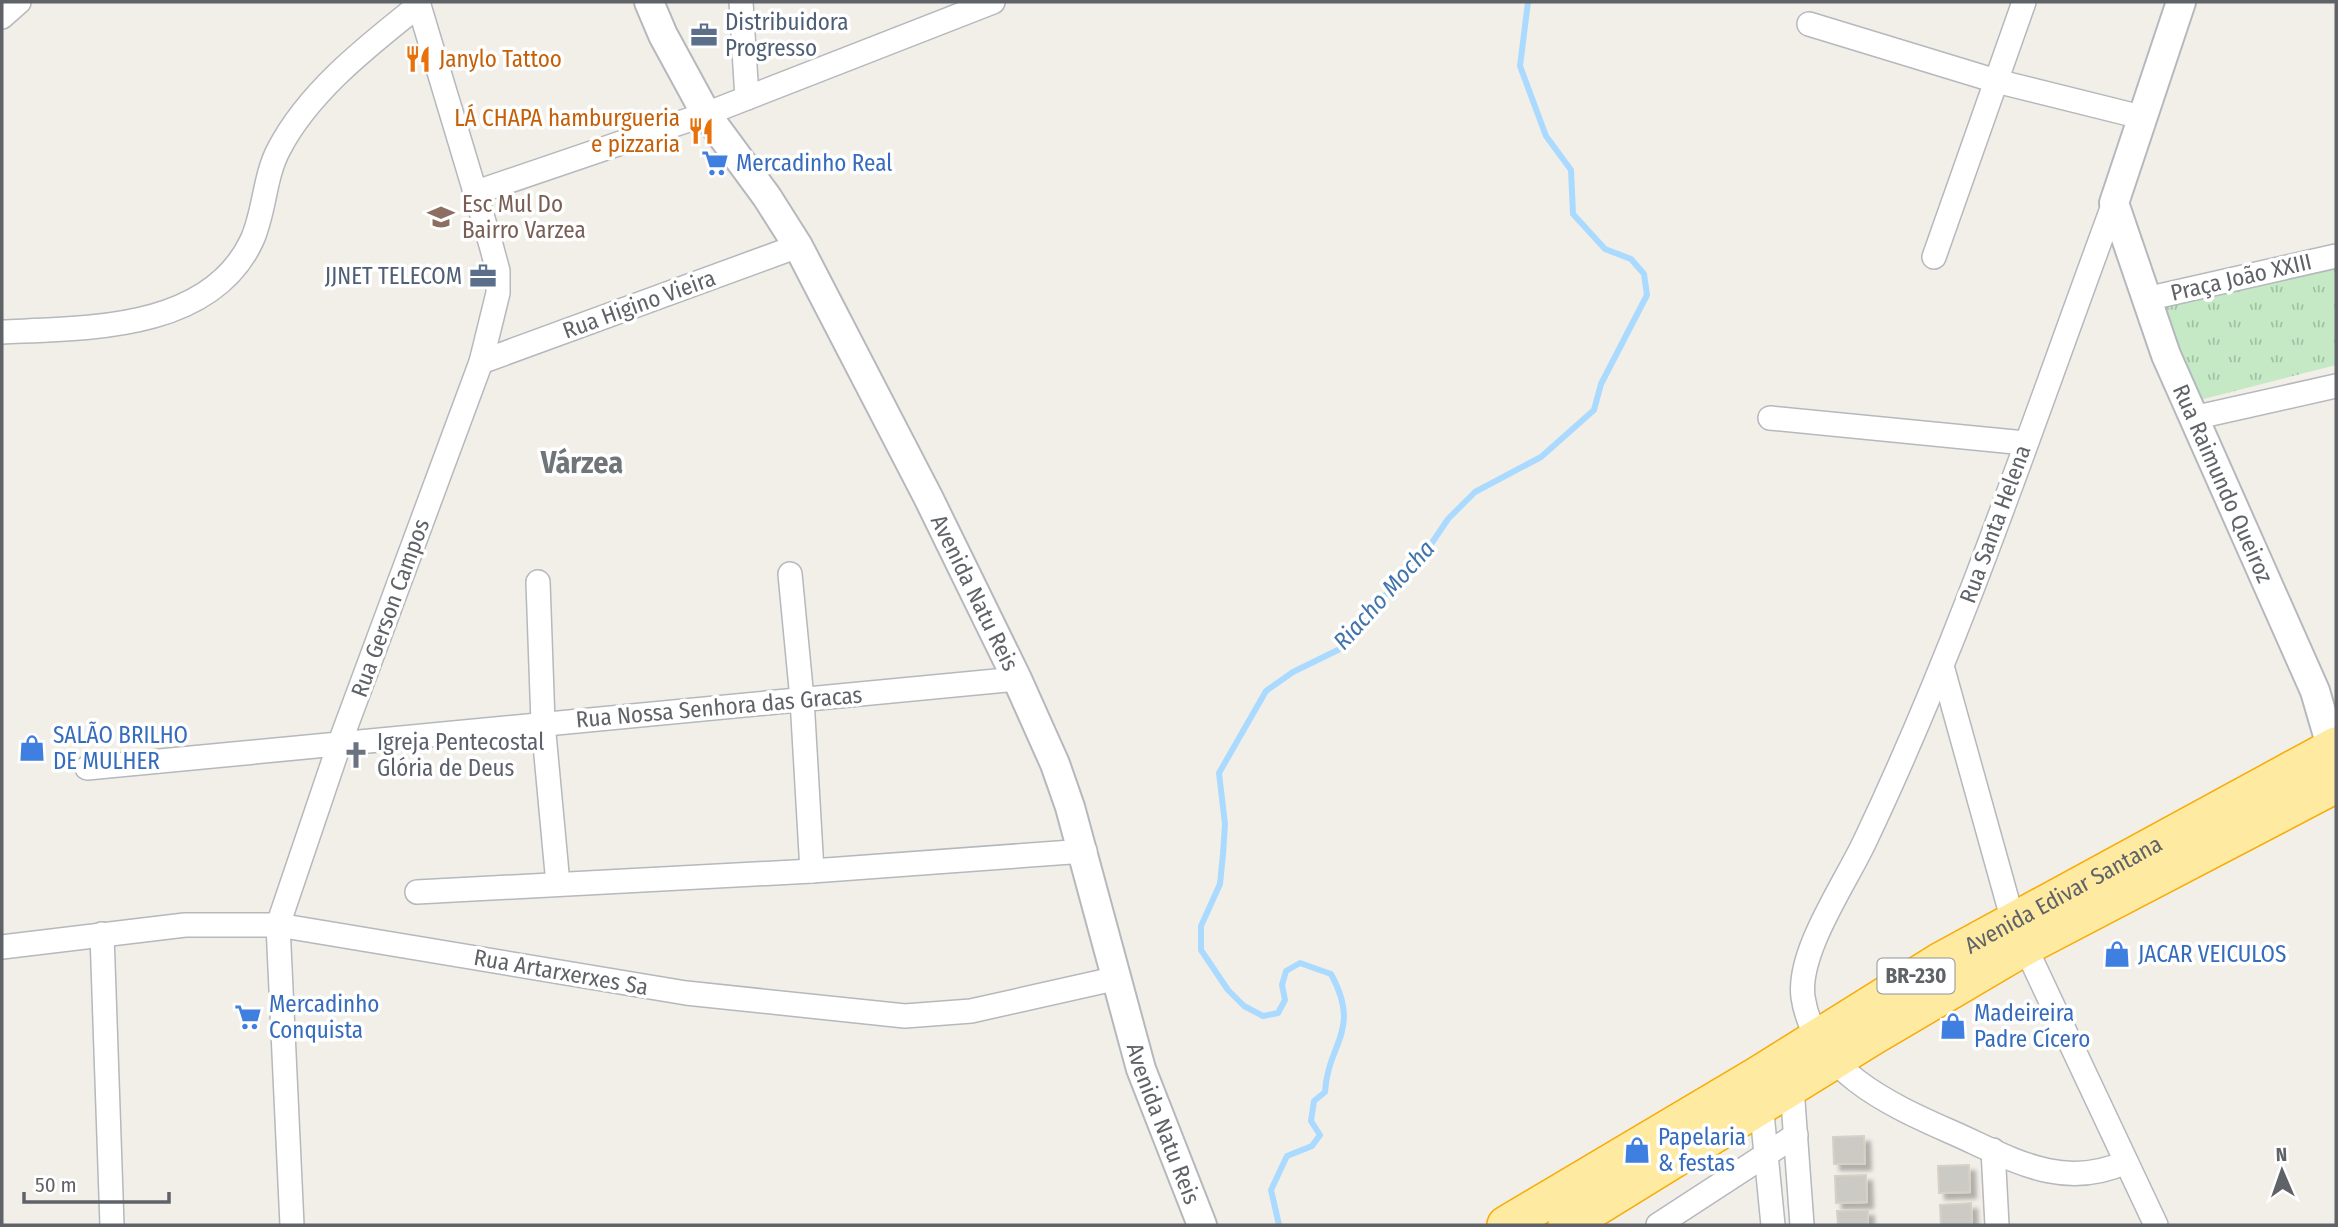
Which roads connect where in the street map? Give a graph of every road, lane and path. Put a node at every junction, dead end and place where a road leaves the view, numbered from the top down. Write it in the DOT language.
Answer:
graph roads {
  1 [pos="19,2"];
  2 [pos="649,2"];
  3 [pos="741,2"];
  4 [pos="993,2"];
  5 [pos="2024,2"];
  6 [pos="2181,2"];
  7 [pos="418,4"];
  8 [pos="2,16"];
  9 [pos="1809,24"];
  10 [pos="1996,81"];
  11 [pos="747,98"];
  12 [pos="706,114"];
  13 [pos="2141,117"];
  14 [pos="474,193"];
  15 [pos="2114,203"];
  16 [pos="798,246"];
  17 [pos="2336,256"];
  18 [pos="1934,257"];
  19 [pos="2146,299"];
  20 [pos="2,332"];
  21 [pos="481,362"];
  22 [pos="2336,386"];
  23 [pos="1770,418"];
  24 [pos="2193,418"];
  25 [pos="2025,443"];
  26 [pos="790,574"];
  27 [pos="538,582"];
  28 [pos="1942,666"];
  29 [pos="1017,678"];
  30 [pos="802,699"];
  31 [pos="543,723"];
  32 [pos="339,745"];
  33 [pos="2335,760"];
  34 [pos="87,768"];
  35 [pos="1085,851"];
  36 [pos="812,871"];
  37 [pos="558,884"];
  38 [pos="417,892"];
  39 [pos="278,925"];
  40 [pos="102,934"];
  41 [pos="2018,934"];
  42 [pos="2,947"];
  43 [pos="1118,978"];
  44 [pos="1825,1048"];
  45 [pos="1771,1090"];
  46 [pos="1796,1135"];
  47 [pos="1993,1150"];
  48 [pos="1767,1152"];
  49 [pos="2126,1162"];
  50 [pos="113,1225"];
  51 [pos="292,1225"];
  52 [pos="1202,1225"];
  53 [pos="1506,1225"];
  54 [pos="1567,1225"];
  55 [pos="1658,1225"];
  56 [pos="1773,1225"];
  57 [pos="1802,1225"];
  58 [pos="1997,1225"];
  59 [pos="2156,1225"];
  1 -- 8 [label="street"];
  2 -- 12 [label="street, Avenida Natu Reis"];
  3 -- 11 [label="street"];
  4 -- 11 [label="street"];
  5 -- 10 [label="street"];
  6 -- 13 [label="street, Rua Santa Helena"];
  7 -- 14 [label="street, Rua Gerson Campos"];
  7 -- 20 [label="street"];
  9 -- 10 [label="street"];
  10 -- 13 [label="street"];
  10 -- 18 [label="street"];
  11 -- 12 [label="street"];
  12 -- 14 [label="street"];
  12 -- 16 [label="street, Avenida Natu Reis"];
  13 -- 15 [label="street, Rua Santa Helena"];
  14 -- 21 [label="street, Rua Gerson Campos"];
  15 -- 19 [label="street, Rua Raimundo Queiroz"];
  15 -- 25 [label="street, Rua Santa Helena"];
  16 -- 21 [label="street, Rua Higino Vieira"];
  16 -- 29 [label="street, Avenida Natu Reis"];
  17 -- 19 [label="street, Praça João XXIII"];
  19 -- 24 [label="street, Rua Raimundo Queiroz"];
  21 -- 32 [label="street, Rua Gerson Campos"];
  22 -- 24 [label="street"];
  23 -- 25 [label="street"];
  24 -- 33 [label="street, Rua Raimundo Queiroz"];
  25 -- 28 [label="street, Rua Santa Helena"];
  26 -- 30 [label="street"];
  27 -- 31 [label="street"];
  28 -- 41 [label="street"];
  28 -- 44 [label="street, Rua Santa Helena"];
  29 -- 30 [label="street, Rua Nossa Senhora das Gracas"];
  29 -- 35 [label="street, Avenida Natu Reis"];
  30 -- 31 [label="street, Rua Nossa Senhora das Gracas"];
  30 -- 36 [label="street"];
  31 -- 32 [label="street, Rua Nossa Senhora das Gracas"];
  31 -- 37 [label="street"];
  32 -- 34 [label="street, Rua Nossa Senhora das Gracas"];
  32 -- 39 [label="street, Rua Gerson Campos"];
  33 -- 41 [label="highway, Avenida Edivar Santana / BR-230"];
  35 -- 36 [label="street"];
  35 -- 43 [label="street, Avenida Natu Reis"];
  36 -- 37 [label="street"];
  37 -- 38 [label="street"];
  39 -- 40 [label="street, Rua Artarxerxes Sa"];
  39 -- 43 [label="street, Rua Artarxerxes Sa"];
  39 -- 51 [label="street, Rua Gerson Campos"];
  40 -- 42 [label="street, Rua Artarxerxes Sa"];
  40 -- 50 [label="street"];
  41 -- 44 [label="highway, Avenida Edivar Santana / BR-230"];
  41 -- 49 [label="street"];
  43 -- 52 [label="street, Avenida Natu Reis"];
  44 -- 45 [label="highway, Avenida Edivar Santana / BR-230"];
  44 -- 47 [label="street"];
  45 -- 46 [label="street"];
  45 -- 48 [label="street"];
  45 -- 53 [label="highway, Avenida Edivar Santana / BR-230"];
  45 -- 54 [label="highway, Avenida Edivar Santana / BR-230"];
  46 -- 48 [label="street"];
  46 -- 57 [label="street"];
  47 -- 49 [label="street"];
  47 -- 58 [label="street"];
  48 -- 55 [label="street"];
  48 -- 56 [label="street"];
  49 -- 59 [label="street"];
}
